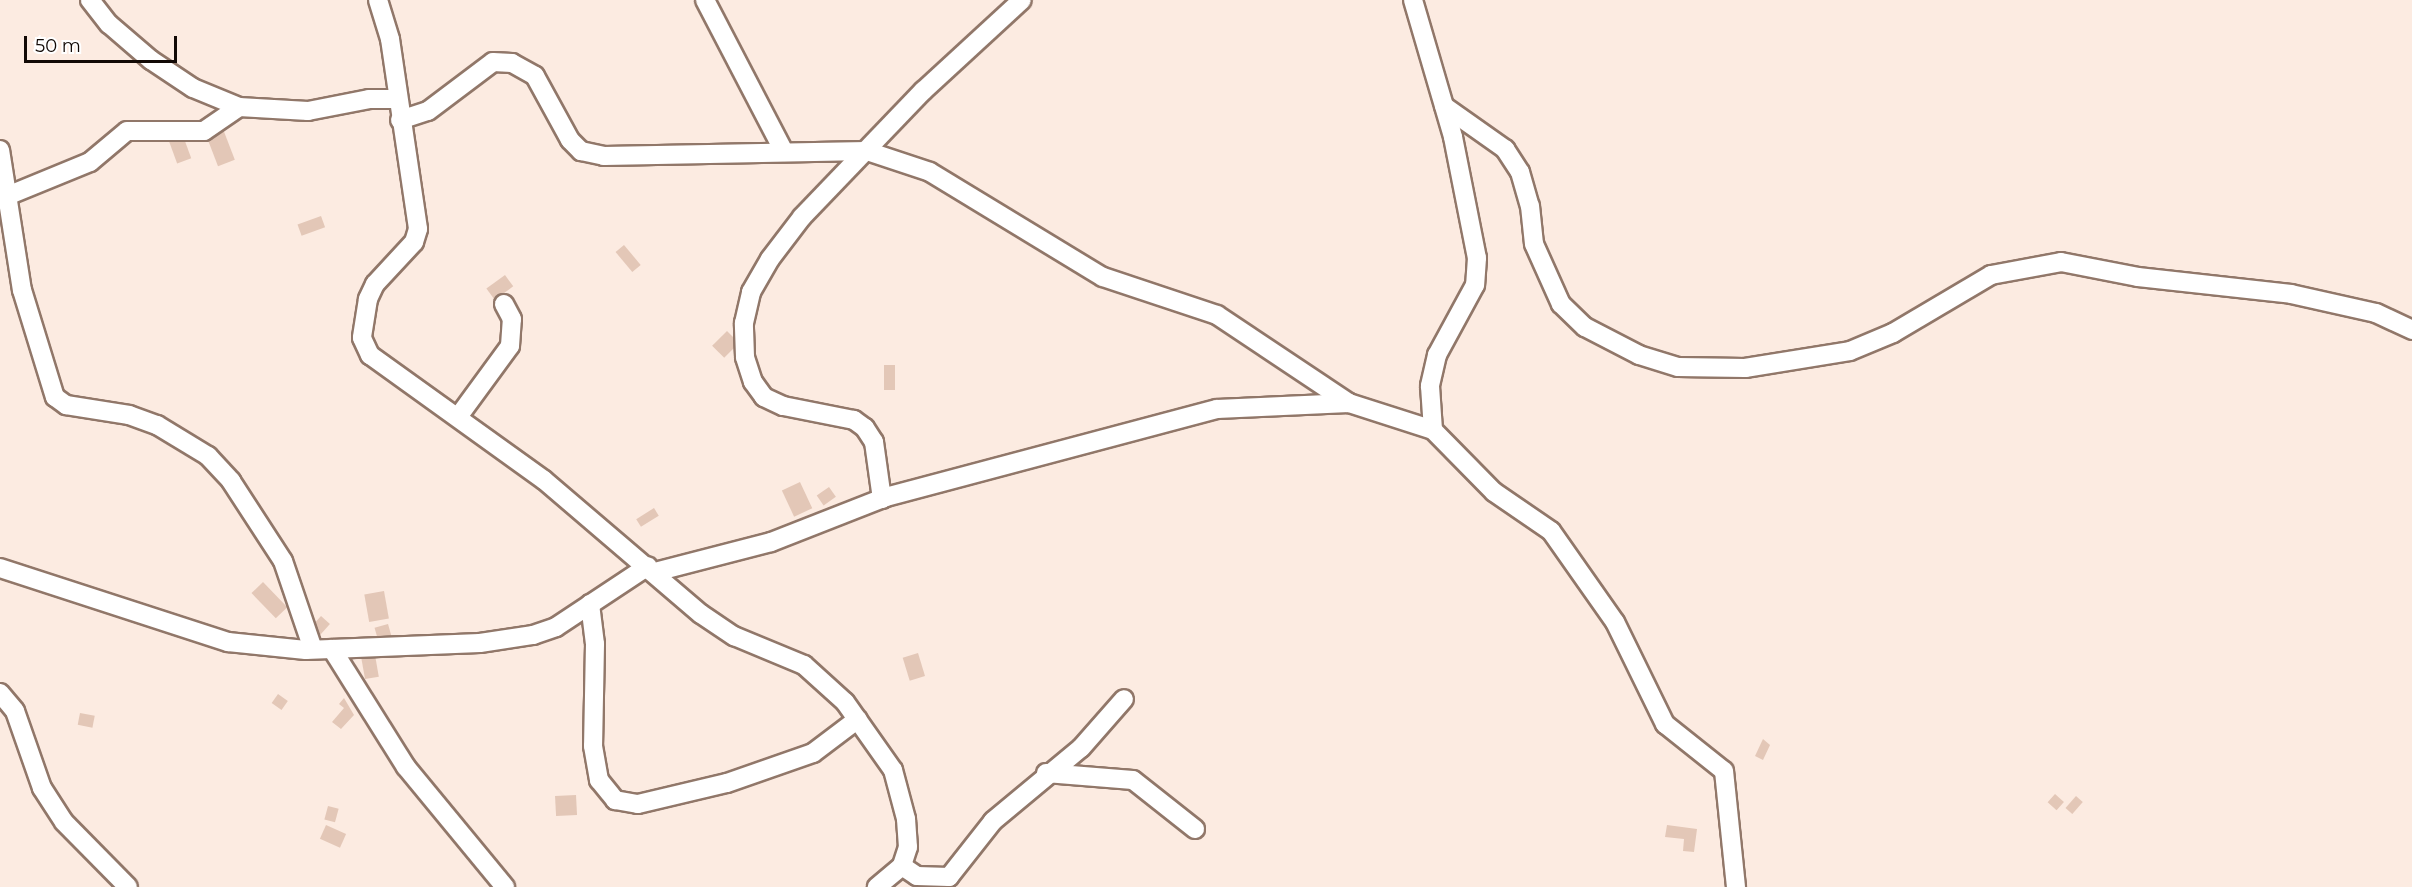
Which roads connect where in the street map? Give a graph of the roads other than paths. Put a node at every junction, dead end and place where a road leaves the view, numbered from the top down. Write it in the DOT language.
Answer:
graph roads {
  1 [pos="90,0"];
  2 [pos="378,0"];
  3 [pos="705,0"];
  4 [pos="1022,0"];
  5 [pos="1413,0"];
  6 [pos="398,99"];
  7 [pos="1444,106"];
  8 [pos="239,107"];
  9 [pos="400,120"];
  10 [pos="0,150"];
  11 [pos="867,151"];
  12 [pos="784,152"];
  13 [pos="5,203"];
  14 [pos="504,304"];
  15 [pos="2412,330"];
  16 [pos="1350,403"];
  17 [pos="458,417"];
  18 [pos="1433,430"];
  19 [pos="882,499"];
  20 [pos="0,568"];
  21 [pos="652,569"];
  22 [pos="590,604"];
  23 [pos="313,649"];
  24 [pos="332,649"];
  25 [pos="0,693"];
  26 [pos="1124,699"];
  27 [pos="858,719"];
  28 [pos="1046,773"];
  29 [pos="1194,829"];
  30 [pos="902,866"];
  31 [pos="128,887"];
  32 [pos="505,887"];
  33 [pos="877,887"];
  34 [pos="1736,887"];
  1 -- 8 [label="street"];
  2 -- 6 [label="street"];
  3 -- 12 [label="street"];
  4 -- 11 [label="street"];
  5 -- 7 [label="street"];
  6 -- 8 [label="street"];
  6 -- 9 [label="street"];
  7 -- 15 [label="street"];
  7 -- 18 [label="street"];
  8 -- 13 [label="street"];
  9 -- 12 [label="street"];
  9 -- 17 [label="street"];
  10 -- 13 [label="street"];
  11 -- 12 [label="street"];
  11 -- 16 [label="street"];
  11 -- 19 [label="street"];
  13 -- 23 [label="street"];
  14 -- 17 [label="street"];
  16 -- 18 [label="street"];
  16 -- 19 [label="street"];
  17 -- 21 [label="street"];
  18 -- 34 [label="street"];
  19 -- 21 [label="street"];
  20 -- 23 [label="street"];
  21 -- 22 [label="street"];
  21 -- 27 [label="street"];
  22 -- 24 [label="street"];
  22 -- 27 [label="street"];
  23 -- 24 [label="street"];
  24 -- 32 [label="street"];
  25 -- 31 [label="street"];
  26 -- 28 [label="street"];
  27 -- 30 [label="street"];
  28 -- 29 [label="street"];
  28 -- 30 [label="street"];
  30 -- 33 [label="street"];
}
